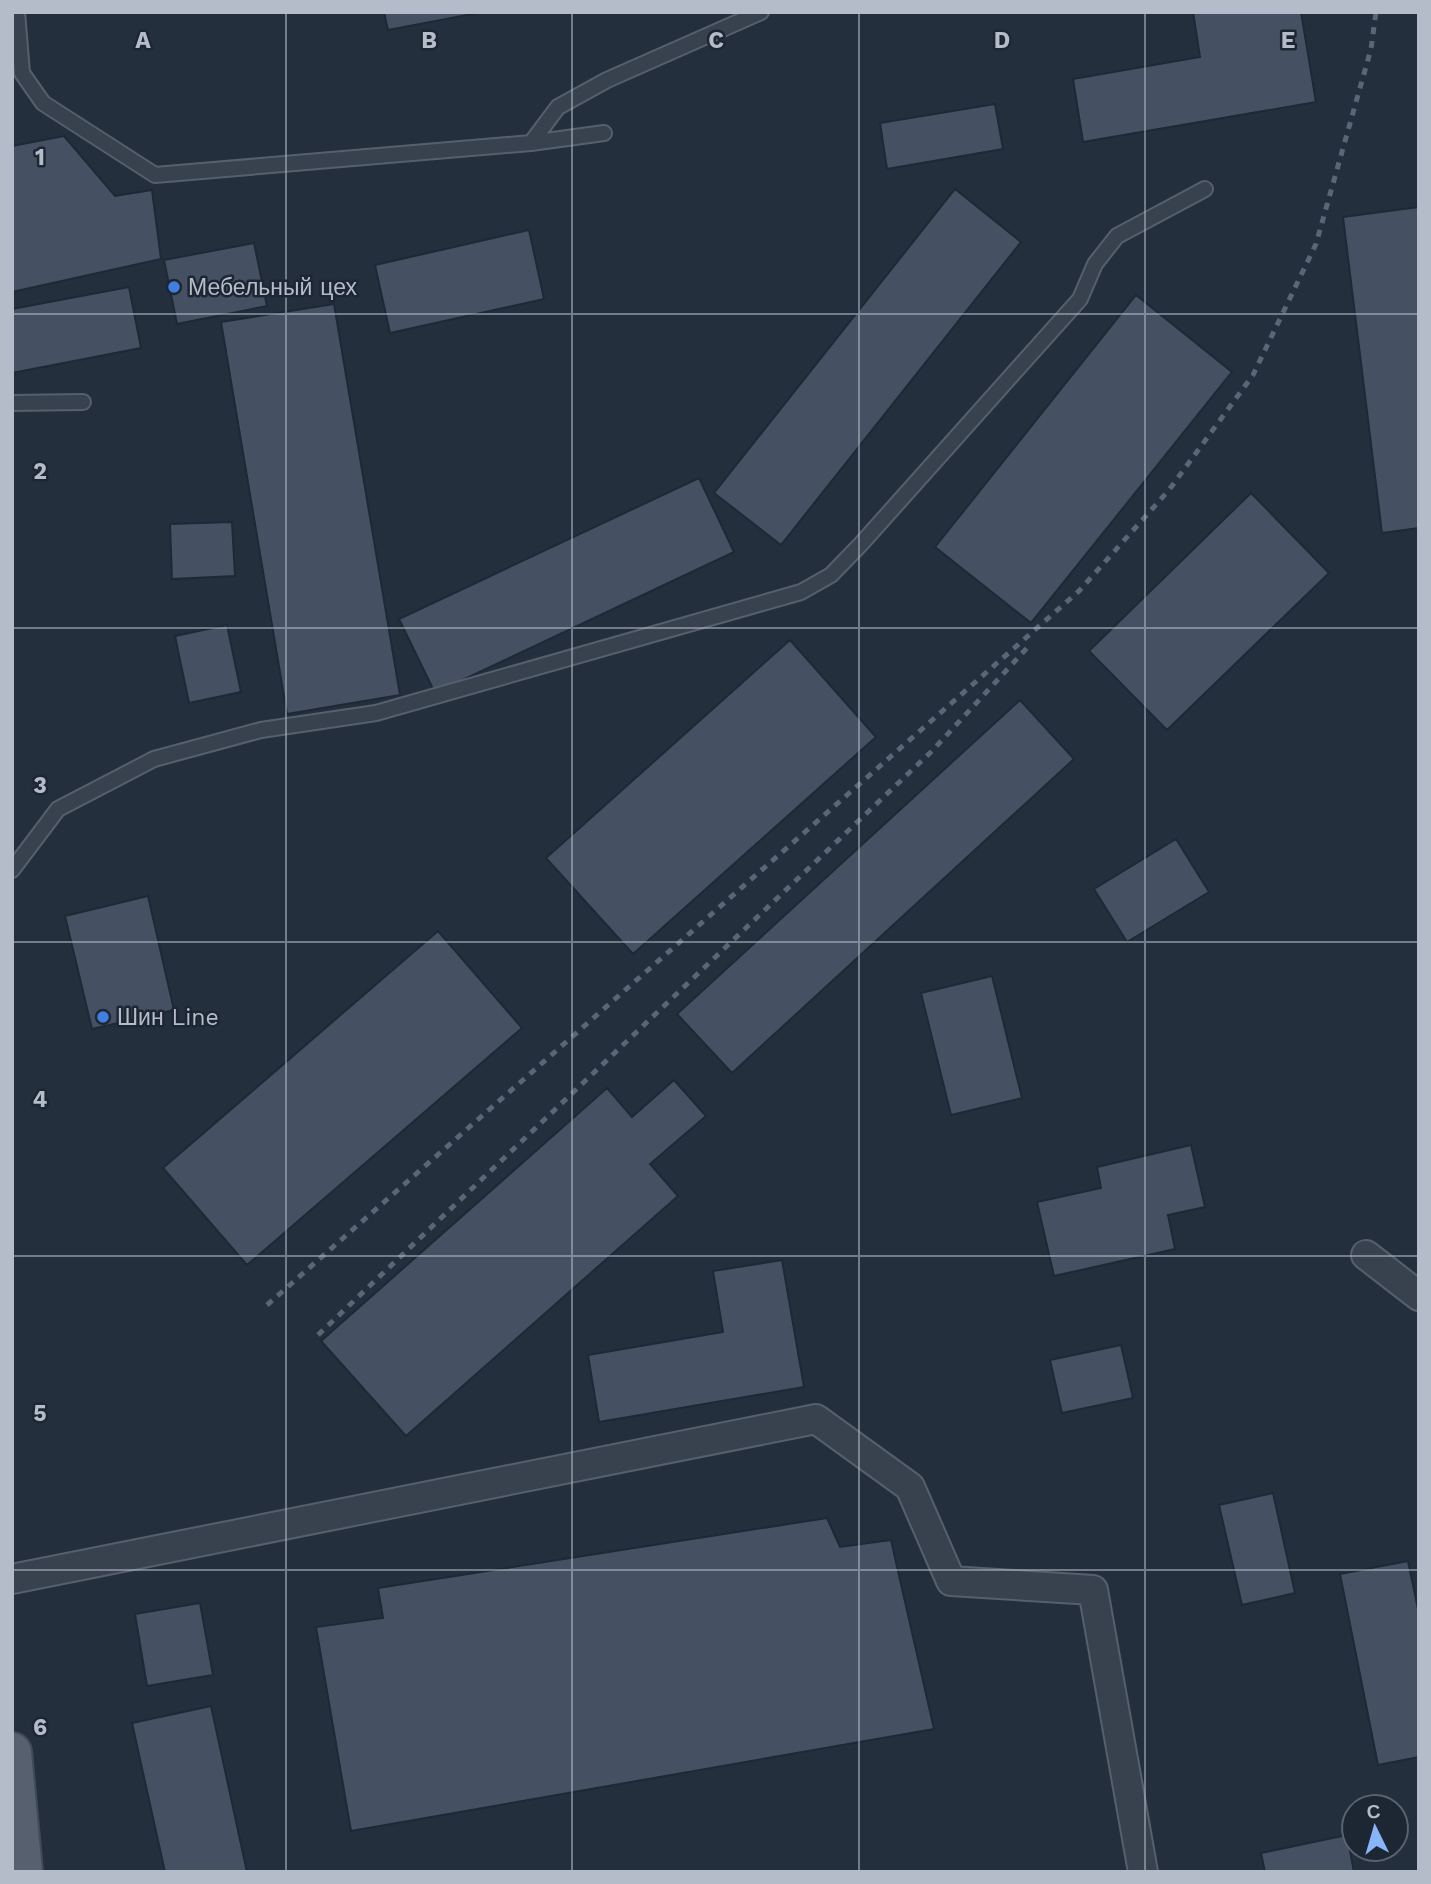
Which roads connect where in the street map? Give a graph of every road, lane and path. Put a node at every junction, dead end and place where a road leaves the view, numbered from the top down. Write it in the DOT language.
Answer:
graph roads {
  1 [pos="17,12"];
  2 [pos="761,12"];
  3 [pos="604,133"];
  4 [pos="531,143"];
  5 [pos="1205,189"];
  6 [pos="83,402"];
  7 [pos="12,403"];
  8 [pos="12,870"];
  9 [pos="1366,1255"];
  10 [pos="1419,1296"];
  11 [pos="12,1579"];
  12 [pos="12,1752"];
  13 [pos="23,1872"];
  14 [pos="1143,1872"];
  1 -- 4 [label="lane"];
  2 -- 4 [label="lane"];
  3 -- 4 [label="lane"];
  5 -- 8 [label="lane"];
  6 -- 7 [label="lane"];
  9 -- 10 [label="street"];
  11 -- 14 [label="street"];
  12 -- 13 [label="main road"];
}
